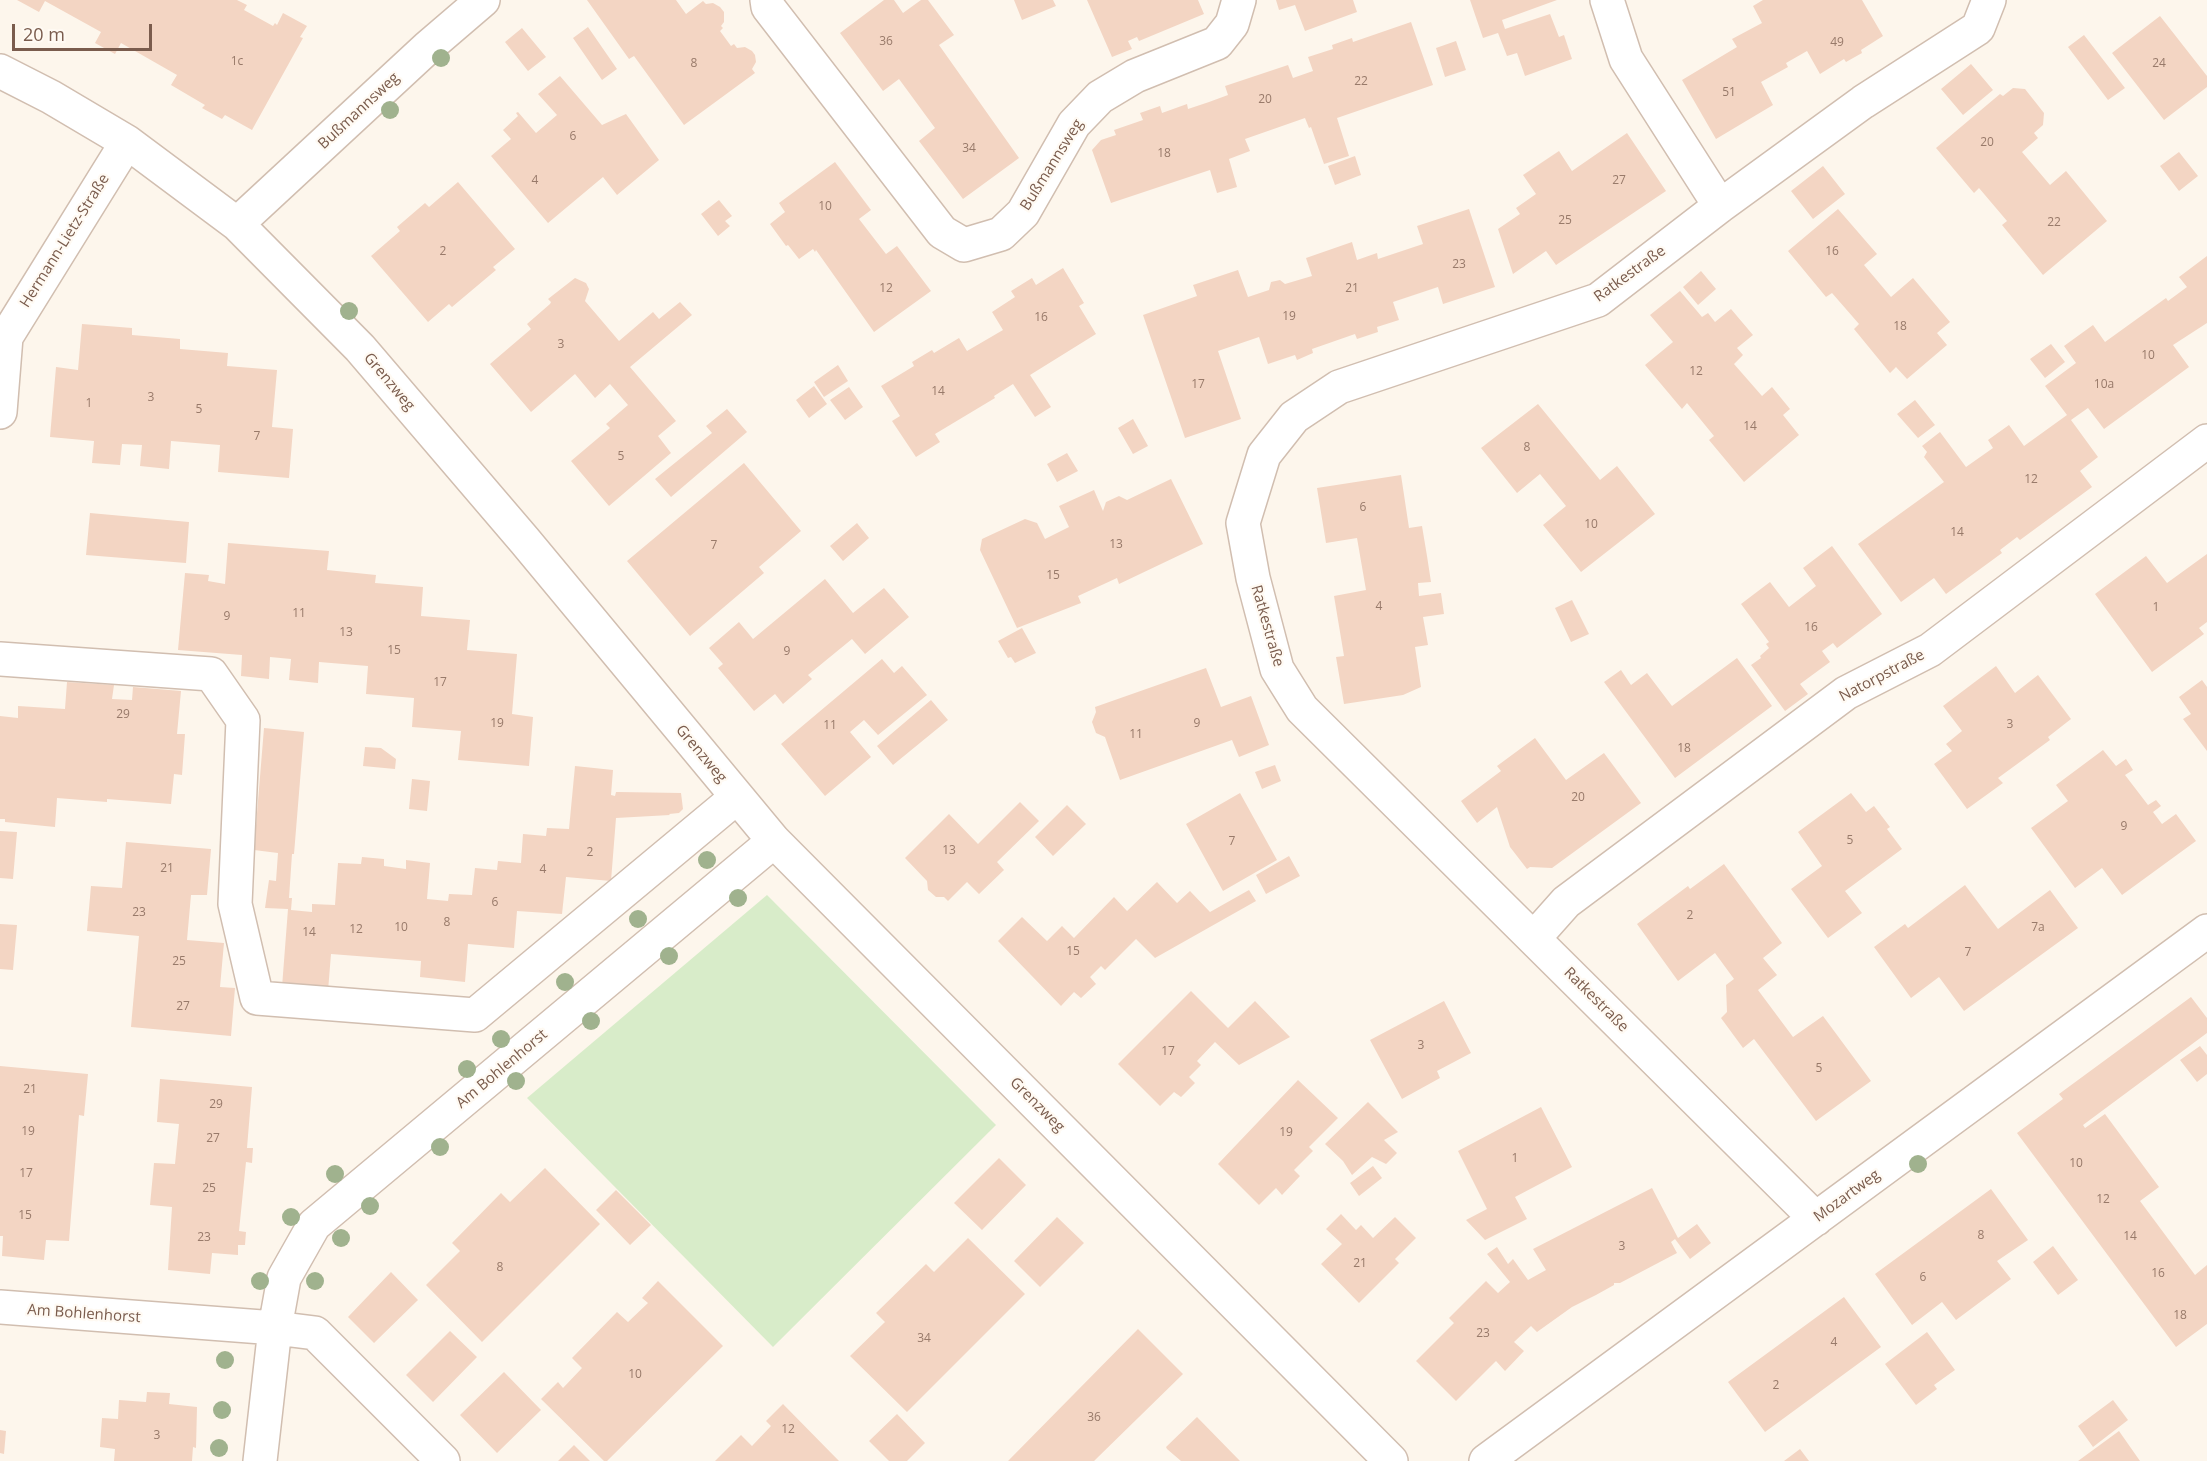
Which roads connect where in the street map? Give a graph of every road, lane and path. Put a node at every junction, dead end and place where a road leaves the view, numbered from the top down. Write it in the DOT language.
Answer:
graph roads {
  1 [pos="483,0"];
  2 [pos="767,0"];
  3 [pos="1239,0"];
  4 [pos="1607,0"];
  5 [pos="1989,0"];
  6 [pos="0,71"];
  7 [pos="127,142"];
  8 [pos="1719,206"];
  9 [pos="237,224"];
  10 [pos="0,412"];
  11 [pos="2207,441"];
  12 [pos="0,659"];
  13 [pos="737,797"];
  14 [pos="774,841"];
  15 [pos="2207,931"];
  16 [pos="1534,938"];
  17 [pos="1816,1219"];
  18 [pos="0,1307"];
  19 [pos="275,1328"];
  20 [pos="1388,1460"];
  21 [pos="260,1461"];
  22 [pos="443,1461"];
  23 [pos="1486,1461"];
  1 -- 9 [label="street, Bußmannsweg"];
  2 -- 3 [label="street, Bußmannsweg"];
  4 -- 8 [label="street"];
  5 -- 8 [label="street, Ratkestraße"];
  6 -- 7 [label="street, Grenzweg"];
  7 -- 9 [label="street, Grenzweg"];
  7 -- 10 [label="street, Hermann-Lietz-Straße"];
  8 -- 16 [label="street, Ratkestraße"];
  9 -- 13 [label="street, Grenzweg"];
  11 -- 16 [label="street, Natorpstraße"];
  12 -- 13 [label="street"];
  13 -- 14 [label="street, Grenzweg"];
  14 -- 19 [label="street, Am Bohlenhorst"];
  14 -- 20 [label="street, Grenzweg"];
  15 -- 17 [label="street, Mozartweg"];
  16 -- 17 [label="street, Ratkestraße"];
  17 -- 23 [label="street, Mozartweg"];
  18 -- 19 [label="street, Am Bohlenhorst"];
  19 -- 21 [label="street, Am Bohlenhorst"];
  19 -- 22 [label="street, Am Bohlenhorst"];
}
